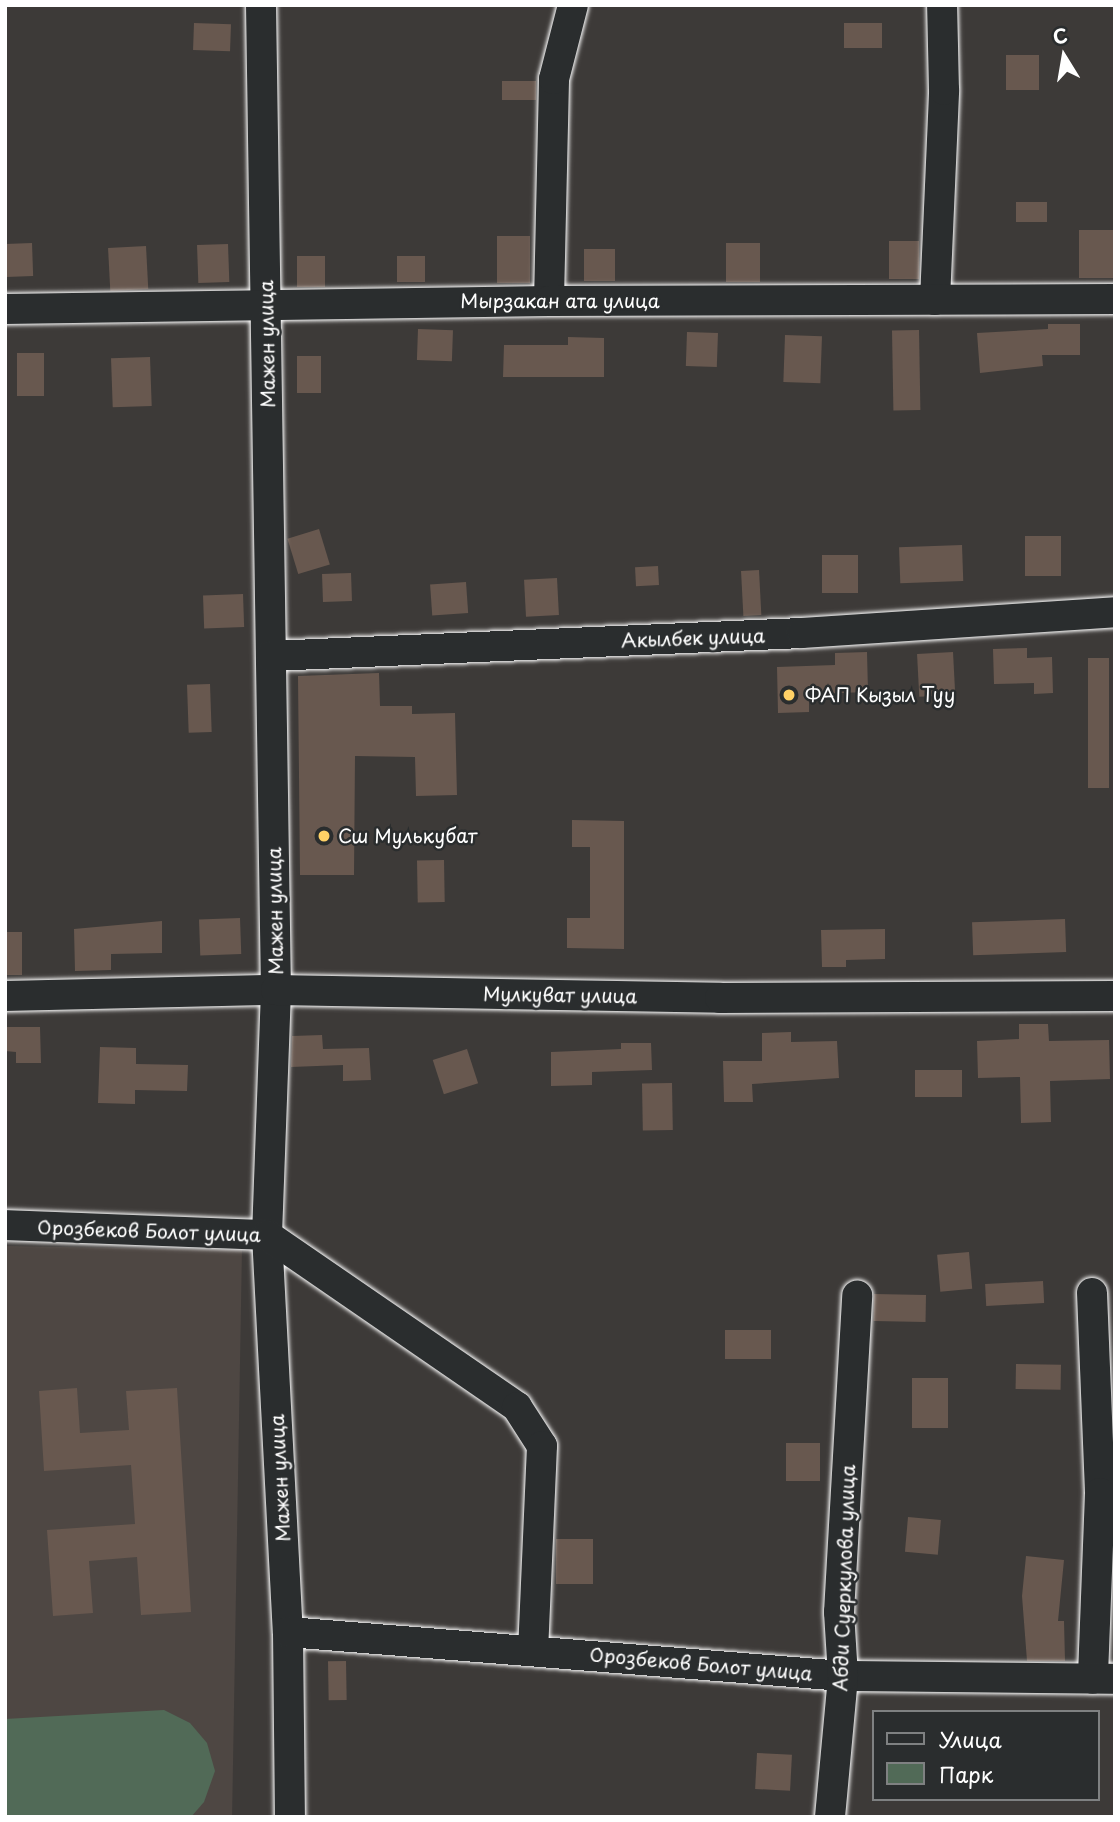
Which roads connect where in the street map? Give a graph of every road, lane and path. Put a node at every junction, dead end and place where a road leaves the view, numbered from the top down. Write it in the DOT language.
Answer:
graph roads {
  1 [pos="261,5"];
  2 [pos="573,5"];
  3 [pos="942,5"];
  4 [pos="1115,299"];
  5 [pos="549,300"];
  6 [pos="935,300"];
  7 [pos="267,305"];
  8 [pos="5,309"];
  9 [pos="1115,612"];
  10 [pos="271,656"];
  11 [pos="276,990"];
  12 [pos="5,996"];
  13 [pos="1115,996"];
  14 [pos="5,1225"];
  15 [pos="267,1235"];
  16 [pos="1092,1293"];
  17 [pos="857,1296"];
  18 [pos="288,1632"];
  19 [pos="533,1651"];
  20 [pos="843,1676"];
  21 [pos="1104,1679"];
  22 [pos="290,1817"];
  23 [pos="830,1817"];
  1 -- 7 [label="street, Мажен улица"];
  2 -- 5 [label="street"];
  3 -- 6 [label="street"];
  4 -- 6 [label="street, Мырзакан ата улица"];
  5 -- 6 [label="street, Мырзакан ата улица"];
  5 -- 7 [label="street, Мырзакан ата улица"];
  7 -- 8 [label="street, Мырзакан ата улица"];
  7 -- 10 [label="street, Мажен улица"];
  9 -- 10 [label="street, Акылбек улица"];
  10 -- 11 [label="street, Мажен улица"];
  11 -- 12 [label="street, Мулкуват улица"];
  11 -- 13 [label="street, Мулкуват улица"];
  11 -- 15 [label="street, Мажен улица"];
  14 -- 15 [label="street, Орозбеков Болот улица"];
  15 -- 18 [label="street, Мажен улица"];
  15 -- 19 [label="street, Орозбеков Болот улица"];
  16 -- 21 [label="street"];
  17 -- 20 [label="street, Абди Суеркулова улица"];
  18 -- 19 [label="street, Орозбеков Болот улица"];
  18 -- 22 [label="street, Мажен улица"];
  19 -- 20 [label="street, Орозбеков Болот улица"];
  20 -- 21 [label="street, Орозбеков Болот улица"];
  20 -- 23 [label="street, Абди Суеркулова улица"];
}
